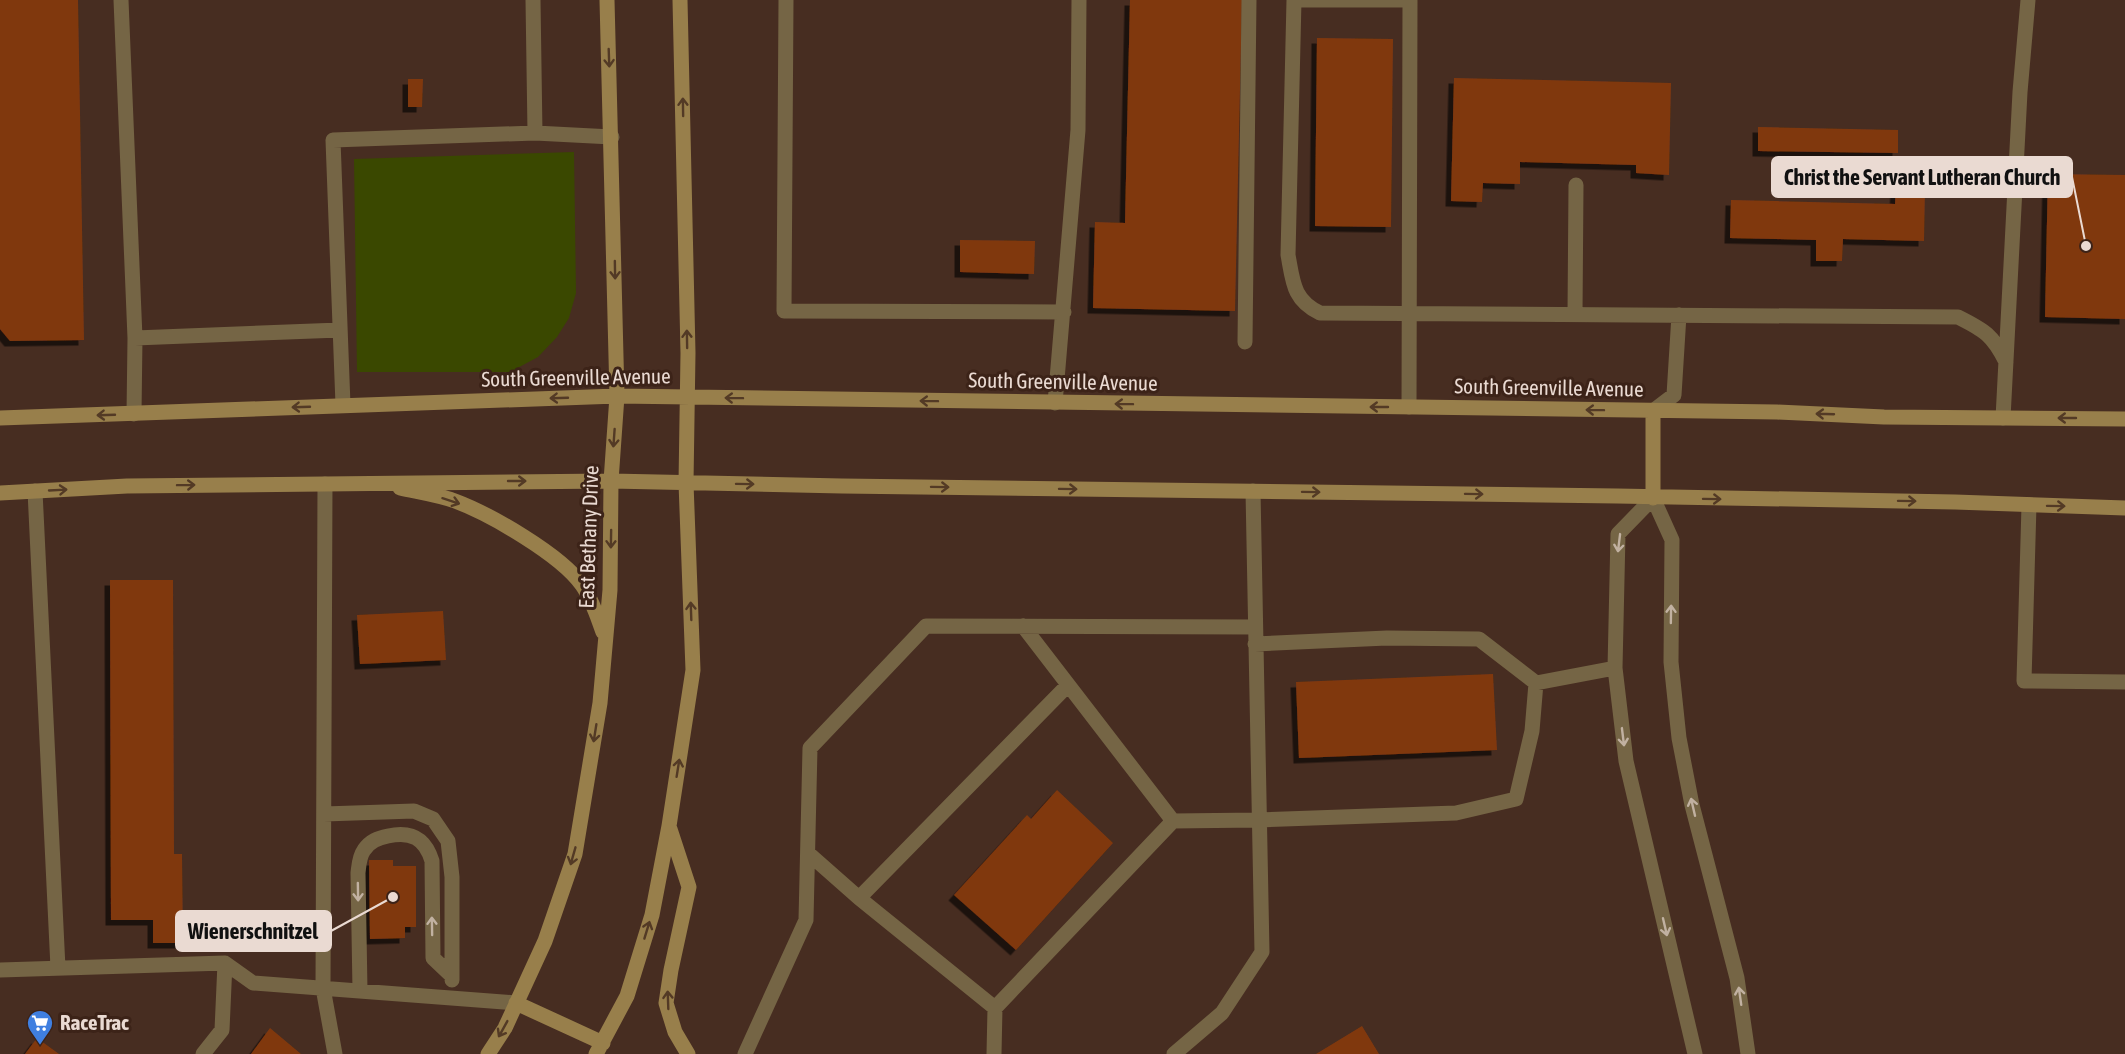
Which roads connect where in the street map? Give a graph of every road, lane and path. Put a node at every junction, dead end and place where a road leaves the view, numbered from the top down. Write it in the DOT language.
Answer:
graph roads {
  1 [pos="121,0"];
  2 [pos="533,0"];
  3 [pos="607,0"];
  4 [pos="680,0"];
  5 [pos="786,0"];
  6 [pos="1079,0"];
  7 [pos="1249,0"];
  8 [pos="2028,0"];
  9 [pos="535,133"];
  10 [pos="612,137"];
  11 [pos="1576,185"];
  12 [pos="1064,312"];
  13 [pos="1410,313"];
  14 [pos="1575,314"];
  15 [pos="1678,315"];
  16 [pos="340,330"];
  17 [pos="135,338"];
  18 [pos="1245,342"];
  19 [pos="2006,362"];
  20 [pos="617,396"];
  21 [pos="688,398"];
  22 [pos="1055,403"];
  23 [pos="343,405"];
  24 [pos="1409,407"];
  25 [pos="1653,411"];
  26 [pos="134,414"];
  27 [pos="0,418"];
  28 [pos="2003,418"];
  29 [pos="2125,419"];
  30 [pos="611,481"];
  31 [pos="374,482"];
  32 [pos="686,483"];
  33 [pos="326,484"];
  34 [pos="35,491"];
  35 [pos="1253,491"];
  36 [pos="0,493"];
  37 [pos="1653,498"];
  38 [pos="2029,505"];
  39 [pos="2125,507"];
  40 [pos="1023,626"];
  41 [pos="1255,627"];
  42 [pos="605,640"];
  43 [pos="1255,644"];
  44 [pos="1615,668"];
  45 [pos="2125,682"];
  46 [pos="1536,683"];
  47 [pos="1068,685"];
  48 [pos="324,814"];
  49 [pos="1258,820"];
  50 [pos="1173,821"];
  51 [pos="669,826"];
  52 [pos="808,854"];
  53 [pos="858,898"];
  54 [pos="225,963"];
  55 [pos="58,968"];
  56 [pos="0,970"];
  57 [pos="452,976"];
  58 [pos="323,988"];
  59 [pos="360,991"];
  60 [pos="452,998"];
  61 [pos="516,1003"];
  62 [pos="995,1008"];
  63 [pos="599,1048"];
  64 [pos="203,1054"];
  65 [pos="335,1054"];
  66 [pos="488,1054"];
  67 [pos="688,1054"];
  68 [pos="745,1054"];
  69 [pos="994,1054"];
  70 [pos="1174,1054"];
  71 [pos="1695,1054"];
  72 [pos="1748,1054"];
  1 -- 17 [label="lane"];
  2 -- 9 [label="lane"];
  3 -- 10 [label="main road, East Bethany Drive, one-way"];
  21 -- 4 [label="main road, one-way"];
  5 -- 12 [label="lane"];
  6 -- 12 [label="lane"];
  7 -- 18 [label="lane"];
  8 -- 19 [label="lane"];
  9 -- 10 [label="lane"];
  9 -- 16 [label="lane"];
  10 -- 20 [label="main road, East Bethany Drive, one-way"];
  11 -- 14 [label="lane"];
  12 -- 22 [label="lane"];
  13 -- 13 [label="lane"];
  13 -- 14 [label="lane"];
  13 -- 24 [label="lane"];
  14 -- 15 [label="lane"];
  15 -- 19 [label="lane"];
  15 -- 25 [label="lane"];
  16 -- 17 [label="lane"];
  16 -- 23 [label="lane"];
  17 -- 26 [label="lane"];
  19 -- 28 [label="lane"];
  20 -- 21 [label="main road, South Greenville Avenue"];
  20 -- 23 [label="main road, South Greenville Avenue, one-way"];
  20 -- 30 [label="main road, East Bethany Drive, one-way"];
  22 -- 21 [label="main road, South Greenville Avenue, one-way"];
  21 -- 32 [label="main road"];
  24 -- 22 [label="main road, South Greenville Avenue, one-way"];
  23 -- 26 [label="main road, South Greenville Avenue, one-way"];
  25 -- 24 [label="main road, South Greenville Avenue, one-way"];
  28 -- 25 [label="main road, South Greenville Avenue, one-way"];
  25 -- 37 [label="main road"];
  26 -- 27 [label="main road, South Greenville Avenue, one-way"];
  29 -- 28 [label="main road, South Greenville Avenue, one-way"];
  31 -- 30 [label="main road, one-way"];
  30 -- 32 [label="main road"];
  30 -- 42 [label="main road, East Bethany Drive, one-way"];
  31 -- 33 [label="main road"];
  31 -- 42 [label="main road, one-way"];
  32 -- 35 [label="main road, one-way"];
  51 -- 32 [label="main road, one-way"];
  34 -- 33 [label="main road, one-way"];
  33 -- 48 [label="lane"];
  34 -- 36 [label="main road"];
  34 -- 55 [label="lane"];
  35 -- 37 [label="main road, one-way"];
  35 -- 41 [label="lane"];
  37 -- 38 [label="main road, one-way"];
  37 -- 44 [label="lane, one-way"];
  72 -- 37 [label="lane, one-way"];
  38 -- 39 [label="main road, one-way"];
  38 -- 45 [label="lane"];
  40 -- 41 [label="lane"];
  40 -- 47 [label="lane"];
  40 -- 52 [label="lane"];
  41 -- 43 [label="lane"];
  42 -- 61 [label="main road, East Bethany Drive, one-way"];
  43 -- 46 [label="lane"];
  43 -- 49 [label="lane"];
  44 -- 46 [label="lane"];
  44 -- 71 [label="lane, one-way"];
  46 -- 49 [label="lane"];
  47 -- 50 [label="lane"];
  47 -- 53 [label="lane"];
  48 -- 57 [label="lane"];
  48 -- 58 [label="lane"];
  49 -- 50 [label="lane"];
  49 -- 70 [label="lane"];
  50 -- 62 [label="lane"];
  63 -- 51 [label="main road, one-way"];
  67 -- 51 [label="main road, one-way"];
  52 -- 53 [label="lane"];
  52 -- 68 [label="lane"];
  53 -- 62 [label="lane"];
  54 -- 55 [label="lane"];
  54 -- 58 [label="lane"];
  54 -- 64 [label="lane"];
  55 -- 56 [label="lane"];
  57 -- 59 [label="lane, one-way"];
  57 -- 60 [label="lane"];
  58 -- 59 [label="lane"];
  58 -- 65 [label="lane"];
  59 -- 60 [label="lane"];
  60 -- 61 [label="lane"];
  61 -- 63 [label="main road"];
  61 -- 66 [label="main road, East Bethany Drive, one-way"];
  62 -- 69 [label="lane"];
}
